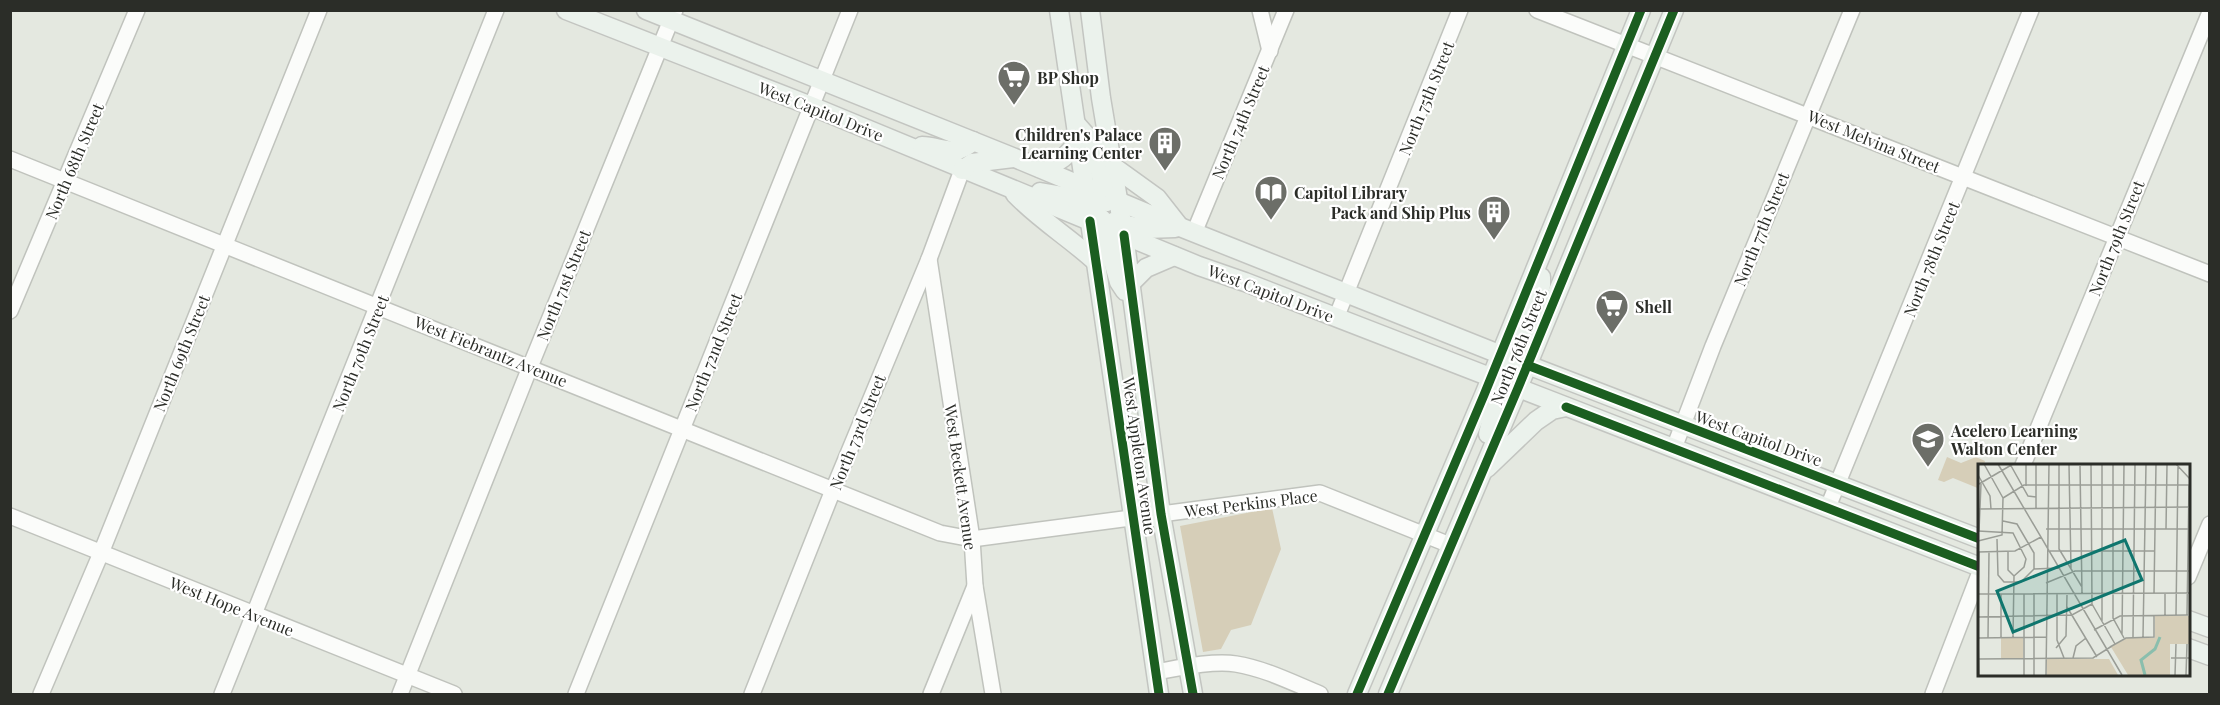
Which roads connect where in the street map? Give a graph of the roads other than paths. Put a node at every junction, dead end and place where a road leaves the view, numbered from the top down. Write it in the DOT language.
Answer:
graph roads {
  1 [pos="137,10"];
  2 [pos="319,10"];
  3 [pos="496,10"];
  4 [pos="566,10"];
  5 [pos="646,10"];
  6 [pos="850,10"];
  7 [pos="1059,10"];
  8 [pos="1090,10"];
  9 [pos="1260,10"];
  10 [pos="1286,10"];
  11 [pos="1460,10"];
  12 [pos="1537,10"];
  13 [pos="1641,10"];
  14 [pos="1674,10"];
  15 [pos="1852,10"];
  16 [pos="2031,10"];
  17 [pos="2210,12"];
  18 [pos="673,15"];
  19 [pos="660,46"];
  20 [pos="1626,46"];
  21 [pos="1270,51"];
  22 [pos="1654,57"];
  23 [pos="821,80"];
  24 [pos="812,106"];
  25 [pos="1808,115"];
  26 [pos="1078,132"];
  27 [pos="973,141"];
  28 [pos="905,146"];
  29 [pos="1015,158"];
  30 [pos="10,159"];
  31 [pos="1114,167"];
  32 [pos="1040,168"];
  33 [pos="962,170"];
  34 [pos="1964,177"];
  35 [pos="66,181"];
  36 [pos="1015,191"];
  37 [pos="1100,199"];
  38 [pos="1109,225"];
  39 [pos="1187,230"];
  40 [pos="2116,237"];
  41 [pos="225,244"];
  42 [pos="1174,256"];
  43 [pos="929,260"];
  44 [pos="1096,262"];
  45 [pos="1281,268"];
  46 [pos="2210,274"];
  47 [pos="1245,282"];
  48 [pos="1130,284"];
  49 [pos="1347,294"];
  50 [pos="1133,303"];
  51 [pos="379,306"];
  52 [pos="10,311"];
  53 [pos="1336,318"];
  54 [pos="1513,359"];
  55 [pos="530,367"];
  56 [pos="1503,383"];
  57 [pos="1566,407"];
  58 [pos="1682,426"];
  59 [pos="682,428"];
  60 [pos="1674,448"];
  61 [pos="2023,464"];
  62 [pos="1483,468"];
  63 [pos="1837,483"];
  64 [pos="833,490"];
  65 [pos="1828,507"];
  66 [pos="1161,514"];
  67 [pos="10,516"];
  68 [pos="1134,518"];
  69 [pos="2210,524"];
  70 [pos="1425,535"];
  71 [pos="1978,538"];
  72 [pos="972,539"];
  73 [pos="1450,545"];
  74 [pos="101,553"];
  75 [pos="1978,566"];
  76 [pos="2190,572"];
  77 [pos="1978,577"];
  78 [pos="975,586"];
  79 [pos="255,615"];
  80 [pos="2190,621"];
  81 [pos="2210,628"];
  82 [pos="2190,649"];
  83 [pos="2210,656"];
  84 [pos="1188,666"];
  85 [pos="1156,672"];
  86 [pos="408,676"];
  87 [pos="41,694"];
  88 [pos="222,694"];
  89 [pos="400,694"];
  90 [pos="454,694"];
  91 [pos="576,694"];
  92 [pos="752,694"];
  93 [pos="931,694"];
  94 [pos="993,694"];
  95 [pos="1160,694"];
  96 [pos="1193,694"];
  97 [pos="1320,694"];
  98 [pos="1357,694"];
  99 [pos="1388,694"];
  100 [pos="1933,694"];
  1 -- 35 [label="street, North 68th Street"];
  2 -- 41 [label="street, North 69th Street"];
  3 -- 51 [label="street, North 70th Street"];
  4 -- 19 [label="main road, West Capitol Drive"];
  5 -- 18 [label="main road, West Capitol Drive"];
  6 -- 23 [label="street, North 72nd Street"];
  7 -- 26 [label="main road, West Appleton Avenue"];
  8 -- 31 [label="main road, West Appleton Avenue"];
  9 -- 21 [label="street"];
  10 -- 21 [label="street, North 74th Street"];
  11 -- 49 [label="street, North 75th Street"];
  12 -- 20 [label="street, West Melvina Street"];
  13 -- 20 [label="main road, North 76th Street"];
  14 -- 22 [label="main road, North 76th Street"];
  15 -- 25 [label="street, North 77th Street"];
  16 -- 34 [label="street, North 78th Street"];
  17 -- 40 [label="street, North 79th Street"];
  18 -- 19 [label="street, North 71st Street"];
  18 -- 23 [label="main road, West Capitol Drive"];
  19 -- 24 [label="main road, West Capitol Drive"];
  19 -- 55 [label="street, North 71st Street"];
  20 -- 22 [label="street, West Melvina Street"];
  20 -- 54 [label="main road, North 76th Street"];
  21 -- 39 [label="street, North 74th Street"];
  22 -- 25 [label="street, West Melvina Street"];
  22 -- 54 [label="main road, North 76th Street"];
  23 -- 24 [label="street, North 72nd Street"];
  23 -- 27 [label="main road, West Capitol Drive"];
  24 -- 28 [label="main road, West Capitol Drive"];
  24 -- 59 [label="street, North 72nd Street"];
  25 -- 34 [label="street, West Melvina Street"];
  25 -- 58 [label="street, North 77th Street"];
  26 -- 32 [label="main road"];
  26 -- 37 [label="main road, West Appleton Avenue"];
  27 -- 28 [label="main road"];
  27 -- 29 [label="main road, West Capitol Drive"];
  28 -- 33 [label="main road, West Capitol Drive"];
  29 -- 32 [label="main road, West Capitol Drive"];
  29 -- 33 [label="main road"];
  30 -- 35 [label="street, West Fiebrantz Avenue"];
  31 -- 37 [label="main road, West Appleton Avenue"];
  31 -- 39 [label="main road"];
  32 -- 37 [label="main road, West Capitol Drive"];
  33 -- 36 [label="main road, West Capitol Drive"];
  33 -- 43 [label="street, North 73rd Street"];
  34 -- 40 [label="street, West Melvina Street"];
  34 -- 63 [label="street, North 78th Street"];
  35 -- 41 [label="street, West Fiebrantz Avenue"];
  35 -- 52 [label="street, North 68th Street"];
  36 -- 37 [label="main road"];
  36 -- 38 [label="main road, West Capitol Drive"];
  36 -- 44 [label="main road"];
  37 -- 38 [label="main road, West Appleton Avenue"];
  37 -- 38 [label="main road, West Appleton Avenue"];
  37 -- 39 [label="main road, West Capitol Drive"];
  38 -- 39 [label="main road"];
  38 -- 42 [label="main road, West Capitol Drive"];
  38 -- 44 [label="main road, West Appleton Avenue"];
  38 -- 48 [label="main road, West Appleton Avenue"];
  38 -- 50 [label="main road"];
  39 -- 45 [label="main road, West Capitol Drive"];
  40 -- 46 [label="street, West Melvina Street"];
  40 -- 61 [label="street, North 79th Street"];
  41 -- 51 [label="street, West Fiebrantz Avenue"];
  41 -- 74 [label="street, North 69th Street"];
  42 -- 47 [label="main road, West Capitol Drive"];
  42 -- 48 [label="main road"];
  43 -- 64 [label="street, North 73rd Street"];
  43 -- 72 [label="street, West Beckett Avenue"];
  44 -- 68 [label="main road, West Appleton Avenue"];
  45 -- 47 [label="main road"];
  45 -- 49 [label="main road, West Capitol Drive"];
  47 -- 53 [label="main road, West Capitol Drive"];
  48 -- 50 [label="main road, West Appleton Avenue"];
  49 -- 53 [label="street, North 75th Street"];
  49 -- 54 [label="main road, West Capitol Drive"];
  50 -- 66 [label="main road, West Appleton Avenue"];
  51 -- 55 [label="street, West Fiebrantz Avenue"];
  51 -- 79 [label="street, North 70th Street"];
  53 -- 56 [label="main road, West Capitol Drive"];
  54 -- 56 [label="main road, North 76th Street"];
  54 -- 56 [label="main road, North 76th Street"];
  54 -- 58 [label="main road, West Capitol Drive"];
  55 -- 59 [label="street, West Fiebrantz Avenue"];
  55 -- 86 [label="street, North 71st Street"];
  56 -- 57 [label="main road, West Capitol Drive"];
  56 -- 62 [label="main road"];
  56 -- 70 [label="main road, North 76th Street"];
  57 -- 60 [label="main road, West Capitol Drive"];
  57 -- 62 [label="main road"];
  58 -- 60 [label="street, North 77th Street"];
  58 -- 63 [label="main road, West Capitol Drive"];
  59 -- 64 [label="street, West Fiebrantz Avenue"];
  59 -- 91 [label="street, North 72nd Street"];
  60 -- 65 [label="main road, West Capitol Drive"];
  62 -- 73 [label="main road"];
  63 -- 65 [label="street, North 78th Street"];
  63 -- 71 [label="main road, West Capitol Drive"];
  64 -- 72 [label="street, West Fiebrantz Avenue"];
  64 -- 92 [label="street, North 73rd Street"];
  65 -- 75 [label="main road, West Capitol Drive"];
  66 -- 68 [label="street, West Perkins Place"];
  66 -- 70 [label="street, West Perkins Place"];
  66 -- 84 [label="main road, West Appleton Avenue"];
  67 -- 74 [label="street, West Hope Avenue"];
  68 -- 72 [label="street, West Perkins Place"];
  68 -- 85 [label="main road, West Appleton Avenue"];
  69 -- 76 [label="street"];
  70 -- 73 [label="street, West Perkins Place"];
  70 -- 98 [label="main road, North 76th Street"];
  72 -- 78 [label="street, West Beckett Avenue"];
  73 -- 99 [label="main road"];
  74 -- 79 [label="street, West Hope Avenue"];
  74 -- 87 [label="street, North 69th Street"];
  77 -- 100 [label="street"];
  78 -- 93 [label="street"];
  78 -- 94 [label="street, West Beckett Avenue"];
  79 -- 86 [label="street, West Hope Avenue"];
  79 -- 88 [label="street, North 70th Street"];
  80 -- 81 [label="main road"];
  82 -- 83 [label="main road"];
  84 -- 85 [label="street"];
  84 -- 96 [label="main road, West Appleton Avenue"];
  84 -- 97 [label="street"];
  85 -- 95 [label="main road, West Appleton Avenue"];
  86 -- 89 [label="street, North 71st Street"];
  86 -- 90 [label="street, West Hope Avenue"];
}
